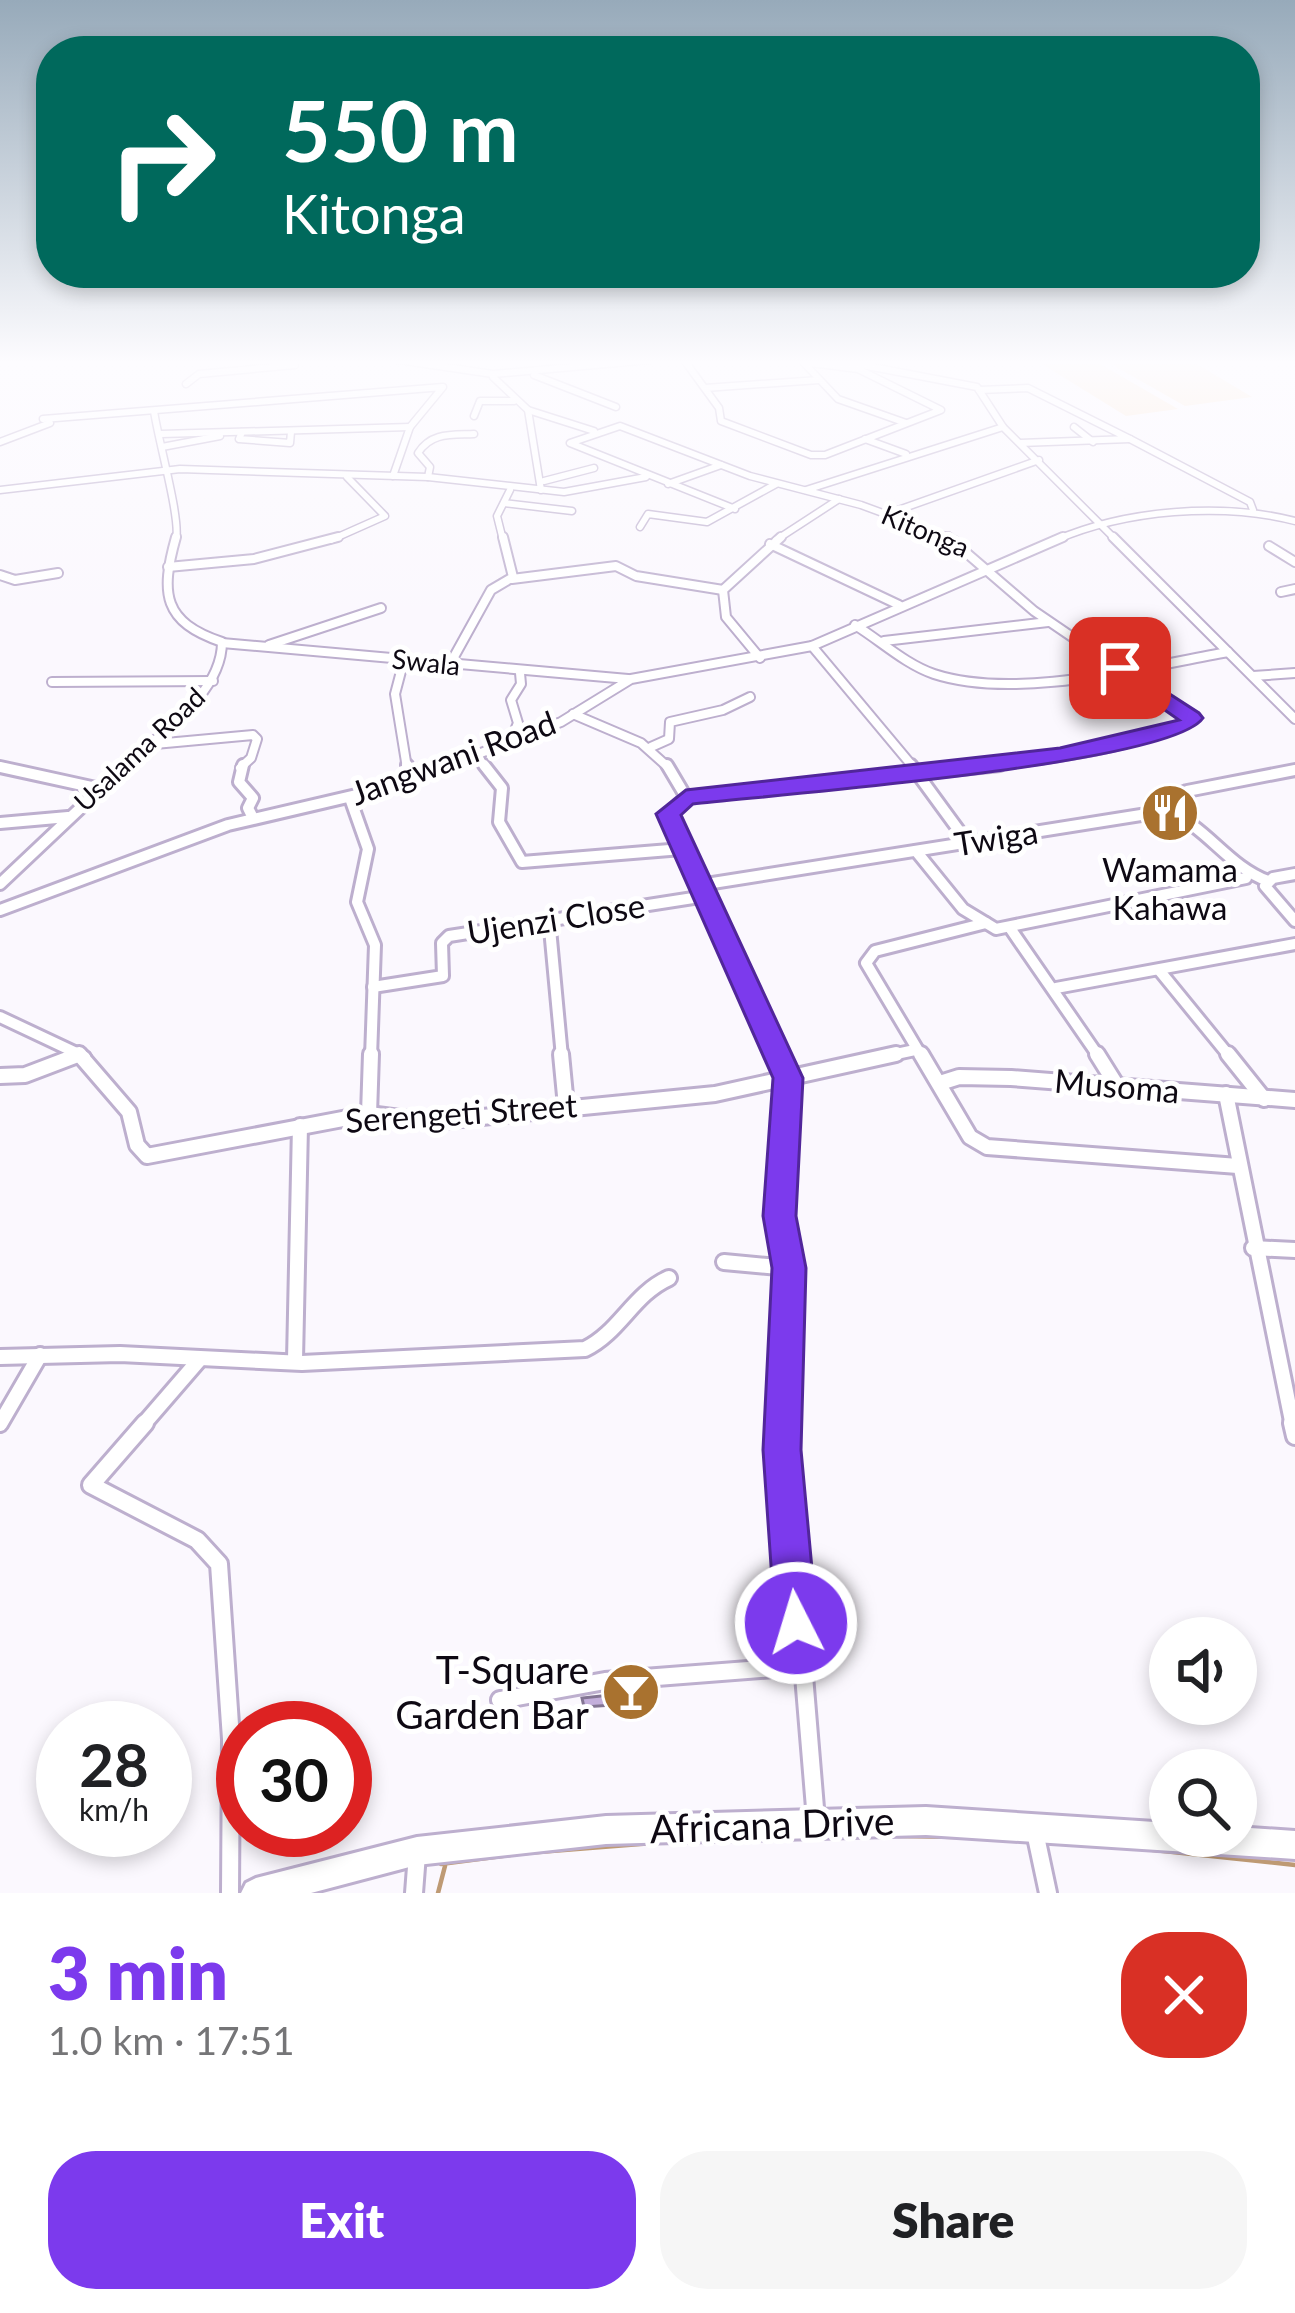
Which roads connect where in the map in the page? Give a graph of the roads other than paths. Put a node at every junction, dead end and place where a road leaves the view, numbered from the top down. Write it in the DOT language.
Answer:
graph roads {
  1 [pos="162,448"];
  2 [pos="403,448"];
  3 [pos="420,448"];
  4 [pos="530,448"];
  5 [pos="580,448"];
  6 [pos="678,448"];
  7 [pos="794,448"];
  8 [pos="834,448"];
  9 [pos="891,448"];
  10 [pos="931,448"];
  11 [pos="1027,448"];
  12 [pos="1148,448"];
  13 [pos="909,455"];
  14 [pos="1039,460"];
  15 [pos="721,465"];
  16 [pos="594,468"];
  17 [pos="162,470"];
  18 [pos="393,476"];
  19 [pos="646,476"];
  20 [pos="347,477"];
  21 [pos="428,477"];
  22 [pos="544,481"];
  23 [pos="668,484"];
  24 [pos="776,484"];
  25 [pos="0,490"];
  26 [pos="510,490"];
  27 [pos="541,490"];
  28 [pos="802,491"];
  29 [pos="838,500"];
  30 [pos="504,503"];
  31 [pos="736,509"];
  32 [pos="1253,510"];
  33 [pos="572,511"];
  34 [pos="887,514"];
  35 [pos="1100,521"];
  36 [pos="1295,521"];
  37 [pos="640,526"];
  38 [pos="770,544"];
  39 [pos="1269,546"];
  40 [pos="1295,562"];
  41 [pos="168,567"];
  42 [pos="990,568"];
  43 [pos="58,573"];
  44 [pos="0,575"];
  45 [pos="972,578"];
  46 [pos="507,580"];
  47 [pos="999,580"];
  48 [pos="487,582"];
  49 [pos="1295,589"];
  50 [pos="723,590"];
  51 [pos="1280,592"];
  52 [pos="899,605"];
  53 [pos="381,608"];
  54 [pos="1048,622"];
  55 [pos="855,625"];
  56 [pos="882,641"];
  57 [pos="222,643"];
  58 [pos="260,646"];
  59 [pos="812,646"];
  60 [pos="1228,652"];
  61 [pos="760,658"];
  62 [pos="404,659"];
  63 [pos="450,664"];
  64 [pos="1120,668"];
  65 [pos="520,674"];
  66 [pos="1295,674"];
  67 [pos="1253,676"];
  68 [pos="631,679"];
  69 [pos="213,681"];
  70 [pos="52,682"];
  71 [pos="750,697"];
  72 [pos="573,714"];
  73 [pos="1294,717"];
  74 [pos="509,744"];
  75 [pos="141,746"];
  76 [pos="651,747"];
  77 [pos="476,755"];
  78 [pos="0,766"];
  79 [pos="1295,770"];
  80 [pos="918,773"];
  81 [pos="409,778"];
  82 [pos="96,788"];
  83 [pos="686,797"];
  84 [pos="350,798"];
  85 [pos="1172,812"];
  86 [pos="68,817"];
  87 [pos="253,818"];
  88 [pos="0,823"];
  89 [pos="968,842"];
  90 [pos="682,849"];
  91 [pos="916,851"];
  92 [pos="1291,874"];
  93 [pos="1251,877"];
  94 [pos="1268,881"];
  95 [pos="0,884"];
  96 [pos="703,890"];
  97 [pos="0,910"];
  98 [pos="549,918"];
  99 [pos="1295,920"];
  100 [pos="986,923"];
  101 [pos="1010,928"];
  102 [pos="1295,944"];
  103 [pos="1159,970"];
  104 [pos="373,987"];
  105 [pos="1056,988"];
  106 [pos="0,1017"];
  107 [pos="915,1050"];
  108 [pos="75,1056"];
  109 [pos="0,1076"];
  110 [pos="788,1078"];
  111 [pos="940,1083"];
  112 [pos="1117,1086"];
  113 [pos="1226,1094"];
  114 [pos="1264,1099"];
  115 [pos="1295,1100"];
  116 [pos="566,1106"];
  117 [pos="369,1114"];
  118 [pos="300,1126"];
  119 [pos="1238,1166"];
  120 [pos="1253,1248"];
  121 [pos="1295,1250"];
  122 [pos="724,1262"];
  123 [pos="789,1268"];
  124 [pos="669,1278"];
  125 [pos="40,1355"];
  126 [pos="0,1357"];
  127 [pos="199,1360"];
  128 [pos="295,1360"];
  129 [pos="0,1424"];
  130 [pos="1295,1433"];
  131 [pos="800,1666"];
  132 [pos="500,1700"];
  133 [pos="817,1822"];
  134 [pos="1034,1829"];
  135 [pos="1295,1845"];
  136 [pos="418,1851"];
  137 [pos="230,1893"];
  138 [pos="256,1893"];
  139 [pos="414,1893"];
  140 [pos="1048,1893"];
  1 -- 17 [label="street, Usalama Road"];
  2 -- 18 [label="street"];
  3 -- 21 [label="street"];
  4 -- 22 [label="street"];
  5 -- 19 [label="street"];
  6 -- 15 [label="street, Kitonga"];
  7 -- 8 [label="street"];
  9 -- 13 [label="street"];
  10 -- 13 [label="street"];
  11 -- 14 [label="street"];
  12 -- 32 [label="street"];
  13 -- 28 [label="street"];
  14 -- 34 [label="street"];
  14 -- 35 [label="street"];
  15 -- 23 [label="street"];
  15 -- 24 [label="street, Kitonga"];
  16 -- 22 [label="street"];
  17 -- 20 [label="street"];
  17 -- 25 [label="street"];
  17 -- 41 [label="street, Usalama Road"];
  18 -- 20 [label="street"];
  18 -- 21 [label="street"];
  19 -- 23 [label="street"];
  19 -- 27 [label="street"];
  20 -- 41 [label="street"];
  21 -- 26 [label="street"];
  22 -- 27 [label="street"];
  23 -- 31 [label="street"];
  24 -- 28 [label="street, Kitonga"];
  24 -- 31 [label="street"];
  26 -- 27 [label="street"];
  26 -- 30 [label="street"];
  28 -- 29 [label="street, Kitonga"];
  29 -- 34 [label="street, Kitonga"];
  29 -- 38 [label="street"];
  30 -- 33 [label="street"];
  30 -- 46 [label="street"];
  31 -- 37 [label="street"];
  32 -- 35 [label="street, Jangwani Road"];
  32 -- 36 [label="street"];
  34 -- 42 [label="street, Kitonga"];
  35 -- 42 [label="street, Jangwani Road"];
  35 -- 60 [label="street"];
  38 -- 50 [label="street"];
  38 -- 52 [label="street"];
  39 -- 40 [label="street"];
  41 -- 57 [label="street, Usalama Road"];
  42 -- 45 [label="street, Jangwani Road"];
  42 -- 47 [label="street, Kitonga"];
  43 -- 44 [label="street"];
  45 -- 47 [label="street"];
  45 -- 52 [label="street, Jangwani Road"];
  46 -- 48 [label="street"];
  46 -- 50 [label="street"];
  46 -- 63 [label="street"];
  47 -- 54 [label="street, Kitonga"];
  49 -- 51 [label="street"];
  50 -- 61 [label="street"];
  52 -- 55 [label="street, Jangwani Road"];
  53 -- 58 [label="street"];
  54 -- 56 [label="street"];
  54 -- 64 [label="street, Kitonga"];
  55 -- 56 [label="street"];
  55 -- 59 [label="street, Jangwani Road"];
  56 -- 64 [label="street"];
  57 -- 58 [label="street, Swala"];
  57 -- 69 [label="street, Usalama Road"];
  58 -- 62 [label="street, Swala"];
  59 -- 61 [label="street, Jangwani Road"];
  59 -- 80 [label="street"];
  60 -- 64 [label="street"];
  60 -- 67 [label="street"];
  61 -- 68 [label="street, Jangwani Road"];
  62 -- 63 [label="street, Swala"];
  62 -- 81 [label="street"];
  63 -- 65 [label="street, Swala"];
  64 -- 80 [label="street, Kitonga"];
  65 -- 68 [label="street, Swala"];
  65 -- 74 [label="street"];
  66 -- 67 [label="street"];
  67 -- 73 [label="street"];
  68 -- 72 [label="street, Jangwani Road"];
  69 -- 70 [label="street"];
  69 -- 75 [label="street, Usalama Road"];
  71 -- 76 [label="street"];
  72 -- 74 [label="street, Jangwani Road"];
  72 -- 76 [label="street"];
  74 -- 77 [label="street, Jangwani Road"];
  75 -- 82 [label="street, Usalama Road"];
  75 -- 87 [label="street"];
  76 -- 83 [label="street"];
  77 -- 81 [label="street, Jangwani Road"];
  77 -- 90 [label="street"];
  78 -- 82 [label="street"];
  79 -- 85 [label="street"];
  80 -- 83 [label="street, Kitonga"];
  80 -- 89 [label="street"];
  81 -- 84 [label="street, Jangwani Road"];
  82 -- 86 [label="street, Usalama Road"];
  83 -- 90 [label="street"];
  84 -- 87 [label="street, Jangwani Road"];
  84 -- 104 [label="street"];
  85 -- 89 [label="street, Twiga"];
  85 -- 93 [label="street"];
  86 -- 88 [label="street"];
  86 -- 95 [label="street, Usalama Road"];
  87 -- 97 [label="street, Jangwani Road"];
  89 -- 91 [label="street, Twiga"];
  90 -- 96 [label="street"];
  91 -- 96 [label="street, Twiga"];
  91 -- 100 [label="street"];
  92 -- 94 [label="street"];
  93 -- 94 [label="street"];
  93 -- 101 [label="street"];
  94 -- 99 [label="street"];
  96 -- 98 [label="street, Ujenzi Close"];
  96 -- 110 [label="street"];
  98 -- 104 [label="street, Ujenzi Close"];
  98 -- 116 [label="street"];
  100 -- 101 [label="street"];
  100 -- 107 [label="street"];
  101 -- 105 [label="street"];
  102 -- 103 [label="street"];
  103 -- 105 [label="street"];
  103 -- 114 [label="street"];
  104 -- 117 [label="street"];
  105 -- 112 [label="street"];
  106 -- 108 [label="street, Serengeti Street"];
  107 -- 110 [label="street, Serengeti Street"];
  107 -- 111 [label="street"];
  108 -- 109 [label="street"];
  108 -- 118 [label="street, Serengeti Street"];
  110 -- 116 [label="street, Serengeti Street"];
  110 -- 123 [label="street"];
  111 -- 112 [label="street, Musoma"];
  111 -- 119 [label="street"];
  112 -- 113 [label="street, Musoma"];
  113 -- 114 [label="street, Musoma"];
  113 -- 119 [label="street"];
  114 -- 115 [label="street, Musoma"];
  116 -- 117 [label="street, Serengeti Street"];
  117 -- 118 [label="street, Serengeti Street"];
  118 -- 128 [label="street"];
  119 -- 120 [label="street"];
  120 -- 121 [label="street"];
  120 -- 130 [label="street"];
  122 -- 123 [label="street"];
  123 -- 131 [label="street"];
  124 -- 128 [label="street"];
  125 -- 126 [label="street"];
  125 -- 127 [label="street"];
  125 -- 129 [label="street"];
  127 -- 128 [label="street"];
  127 -- 137 [label="street"];
  131 -- 132 [label="street"];
  131 -- 133 [label="street"];
  133 -- 134 [label="main road, Africana Drive"];
  133 -- 136 [label="main road, Africana Drive"];
  134 -- 135 [label="main road, Africana Drive"];
  134 -- 140 [label="street"];
  136 -- 138 [label="main road, Africana Drive"];
  136 -- 139 [label="street"];
}
